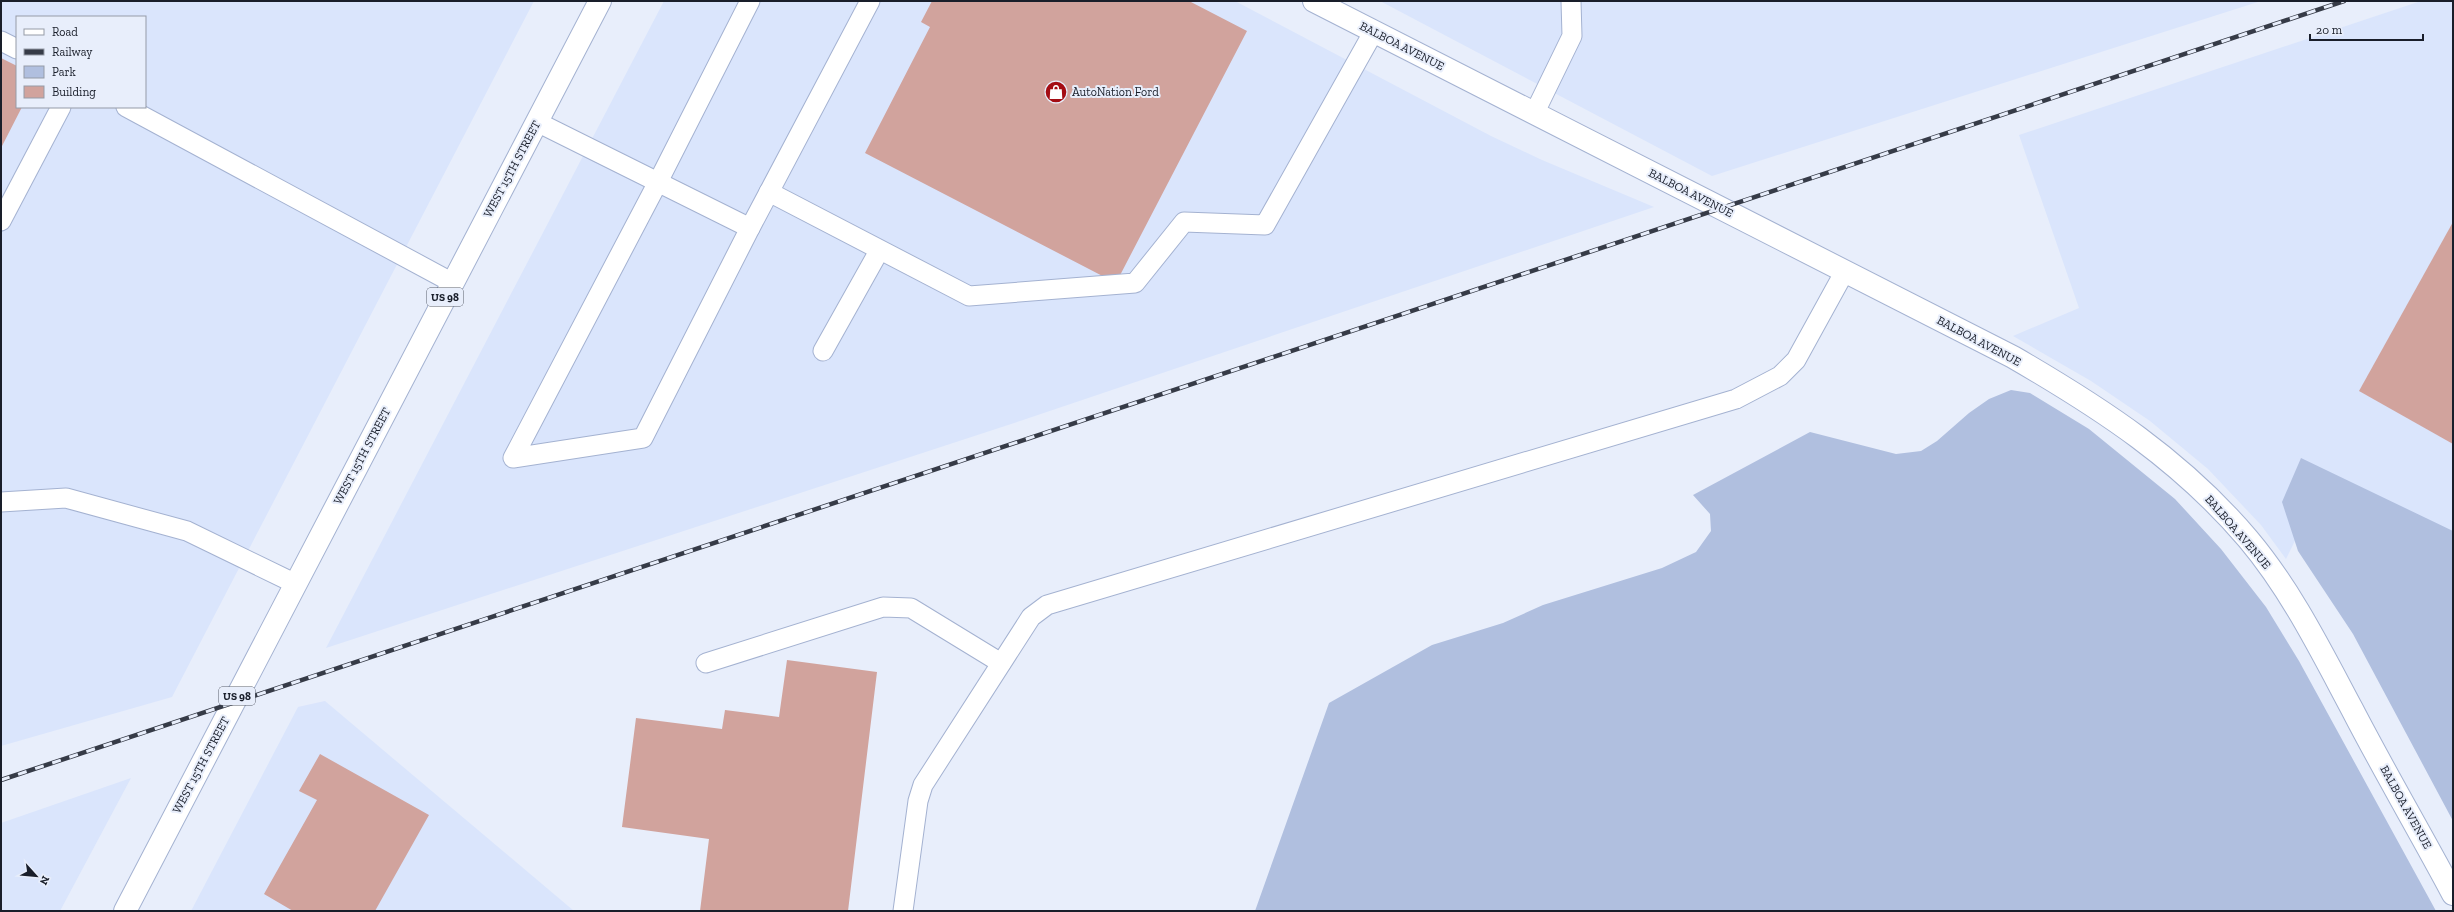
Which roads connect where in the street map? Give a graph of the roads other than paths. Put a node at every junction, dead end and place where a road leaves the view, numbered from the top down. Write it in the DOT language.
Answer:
graph roads {
  1 [pos="750,1"];
  2 [pos="870,1"];
  3 [pos="1314,1"];
  4 [pos="1571,1"];
  5 [pos="594,3"];
  6 [pos="1374,31"];
  7 [pos="1,41"];
  8 [pos="16,48"];
  9 [pos="60,108"];
  10 [pos="128,108"];
  11 [pos="1534,114"];
  12 [pos="536,122"];
  13 [pos="658,182"];
  14 [pos="769,192"];
  15 [pos="1,221"];
  16 [pos="750,228"];
  17 [pos="879,251"];
  18 [pos="1845,271"];
  19 [pos="453,283"];
  20 [pos="823,351"];
  21 [pos="1,502"];
  22 [pos="296,584"];
  23 [pos="706,663"];
  24 [pos="1001,663"];
  25 [pos="2453,894"];
  26 [pos="125,911"];
  27 [pos="903,911"];
  1 -- 13 [label="lane"];
  2 -- 14 [label="lane"];
  3 -- 6 [label="main road, BALBOA AVENUE"];
  4 -- 11 [label="lane"];
  5 -- 12 [label="main road, WEST 15TH STREET / US 98"];
  6 -- 11 [label="main road, BALBOA AVENUE"];
  6 -- 17 [label="lane"];
  7 -- 8 [label="lane"];
  9 -- 15 [label="lane"];
  10 -- 19 [label="lane"];
  11 -- 18 [label="main road, BALBOA AVENUE"];
  12 -- 13 [label="lane"];
  12 -- 19 [label="main road, WEST 15TH STREET / US 98"];
  13 -- 16 [label="lane"];
  13 -- 16 [label="lane"];
  14 -- 16 [label="lane"];
  14 -- 17 [label="lane"];
  17 -- 20 [label="lane"];
  18 -- 24 [label="lane"];
  18 -- 25 [label="main road, BALBOA AVENUE"];
  19 -- 22 [label="main road, WEST 15TH STREET / US 98"];
  21 -- 22 [label="lane"];
  22 -- 26 [label="main road, WEST 15TH STREET / US 98"];
  23 -- 24 [label="lane"];
  24 -- 27 [label="lane"];
}
